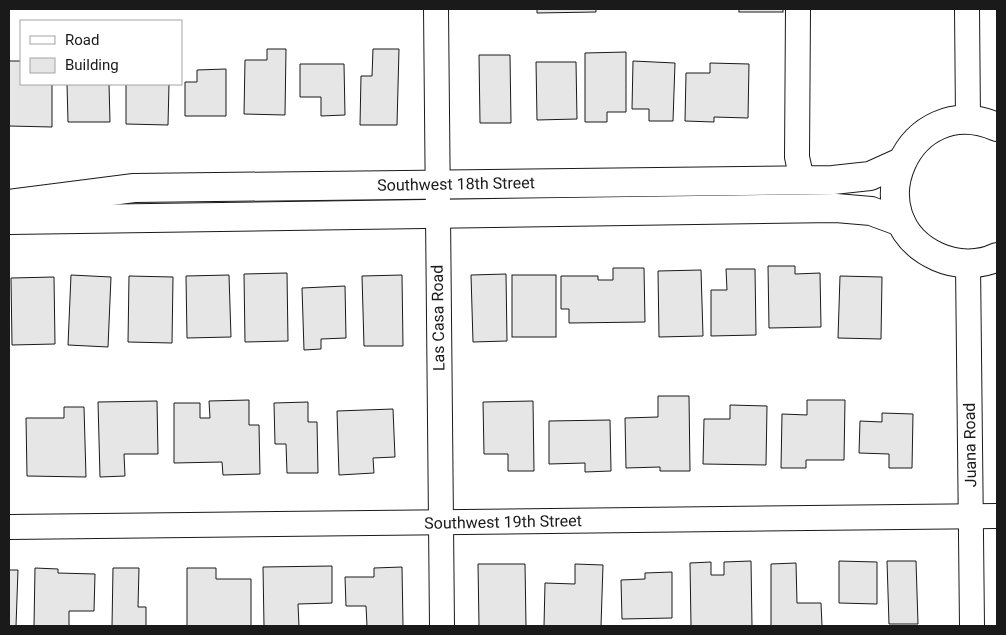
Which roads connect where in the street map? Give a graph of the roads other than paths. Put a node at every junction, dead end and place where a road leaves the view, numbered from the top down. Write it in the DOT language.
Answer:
graph roads {
  1 [pos="436,9"];
  2 [pos="798,9"];
  3 [pos="967,9"];
  4 [pos="968,120"];
  5 [pos="997,127"];
  6 [pos="901,162"];
  7 [pos="802,180"];
  8 [pos="436,184"];
  9 [pos="9,204"];
  10 [pos="802,209"];
  11 [pos="437,214"];
  12 [pos="9,220"];
  13 [pos="901,222"];
  14 [pos="997,257"];
  15 [pos="968,264"];
  16 [pos="997,516"];
  17 [pos="971,517"];
  18 [pos="441,522"];
  19 [pos="9,527"];
  20 [pos="442,626"];
  21 [pos="972,626"];
  1 -- 8 [label="street, Las Casa Road"];
  2 -- 7 [label="street"];
  3 -- 4 [label="street"];
  4 -- 5 [label="main road"];
  4 -- 6 [label="main road"];
  6 -- 7 [label="main road, Southwest 18th Street"];
  6 -- 13 [label="main road"];
  7 -- 8 [label="main road, Southwest 18th Street"];
  7 -- 10 [label="main road"];
  8 -- 9 [label="main road, Southwest 18th Street"];
  8 -- 11 [label="street, Las Casa Road"];
  10 -- 11 [label="main road, Southwest 18th Street"];
  10 -- 13 [label="main road, Southwest 18th Street"];
  11 -- 12 [label="main road, Southwest 18th Street"];
  11 -- 18 [label="street, Las Casa Road"];
  13 -- 15 [label="main road"];
  14 -- 15 [label="main road"];
  15 -- 17 [label="street, Juana Road"];
  16 -- 17 [label="street, Southwest 19th Street"];
  17 -- 18 [label="street, Southwest 19th Street"];
  17 -- 21 [label="street, Juana Road"];
  18 -- 19 [label="street, Southwest 19th Street"];
  18 -- 20 [label="street, Las Casa Road"];
}
